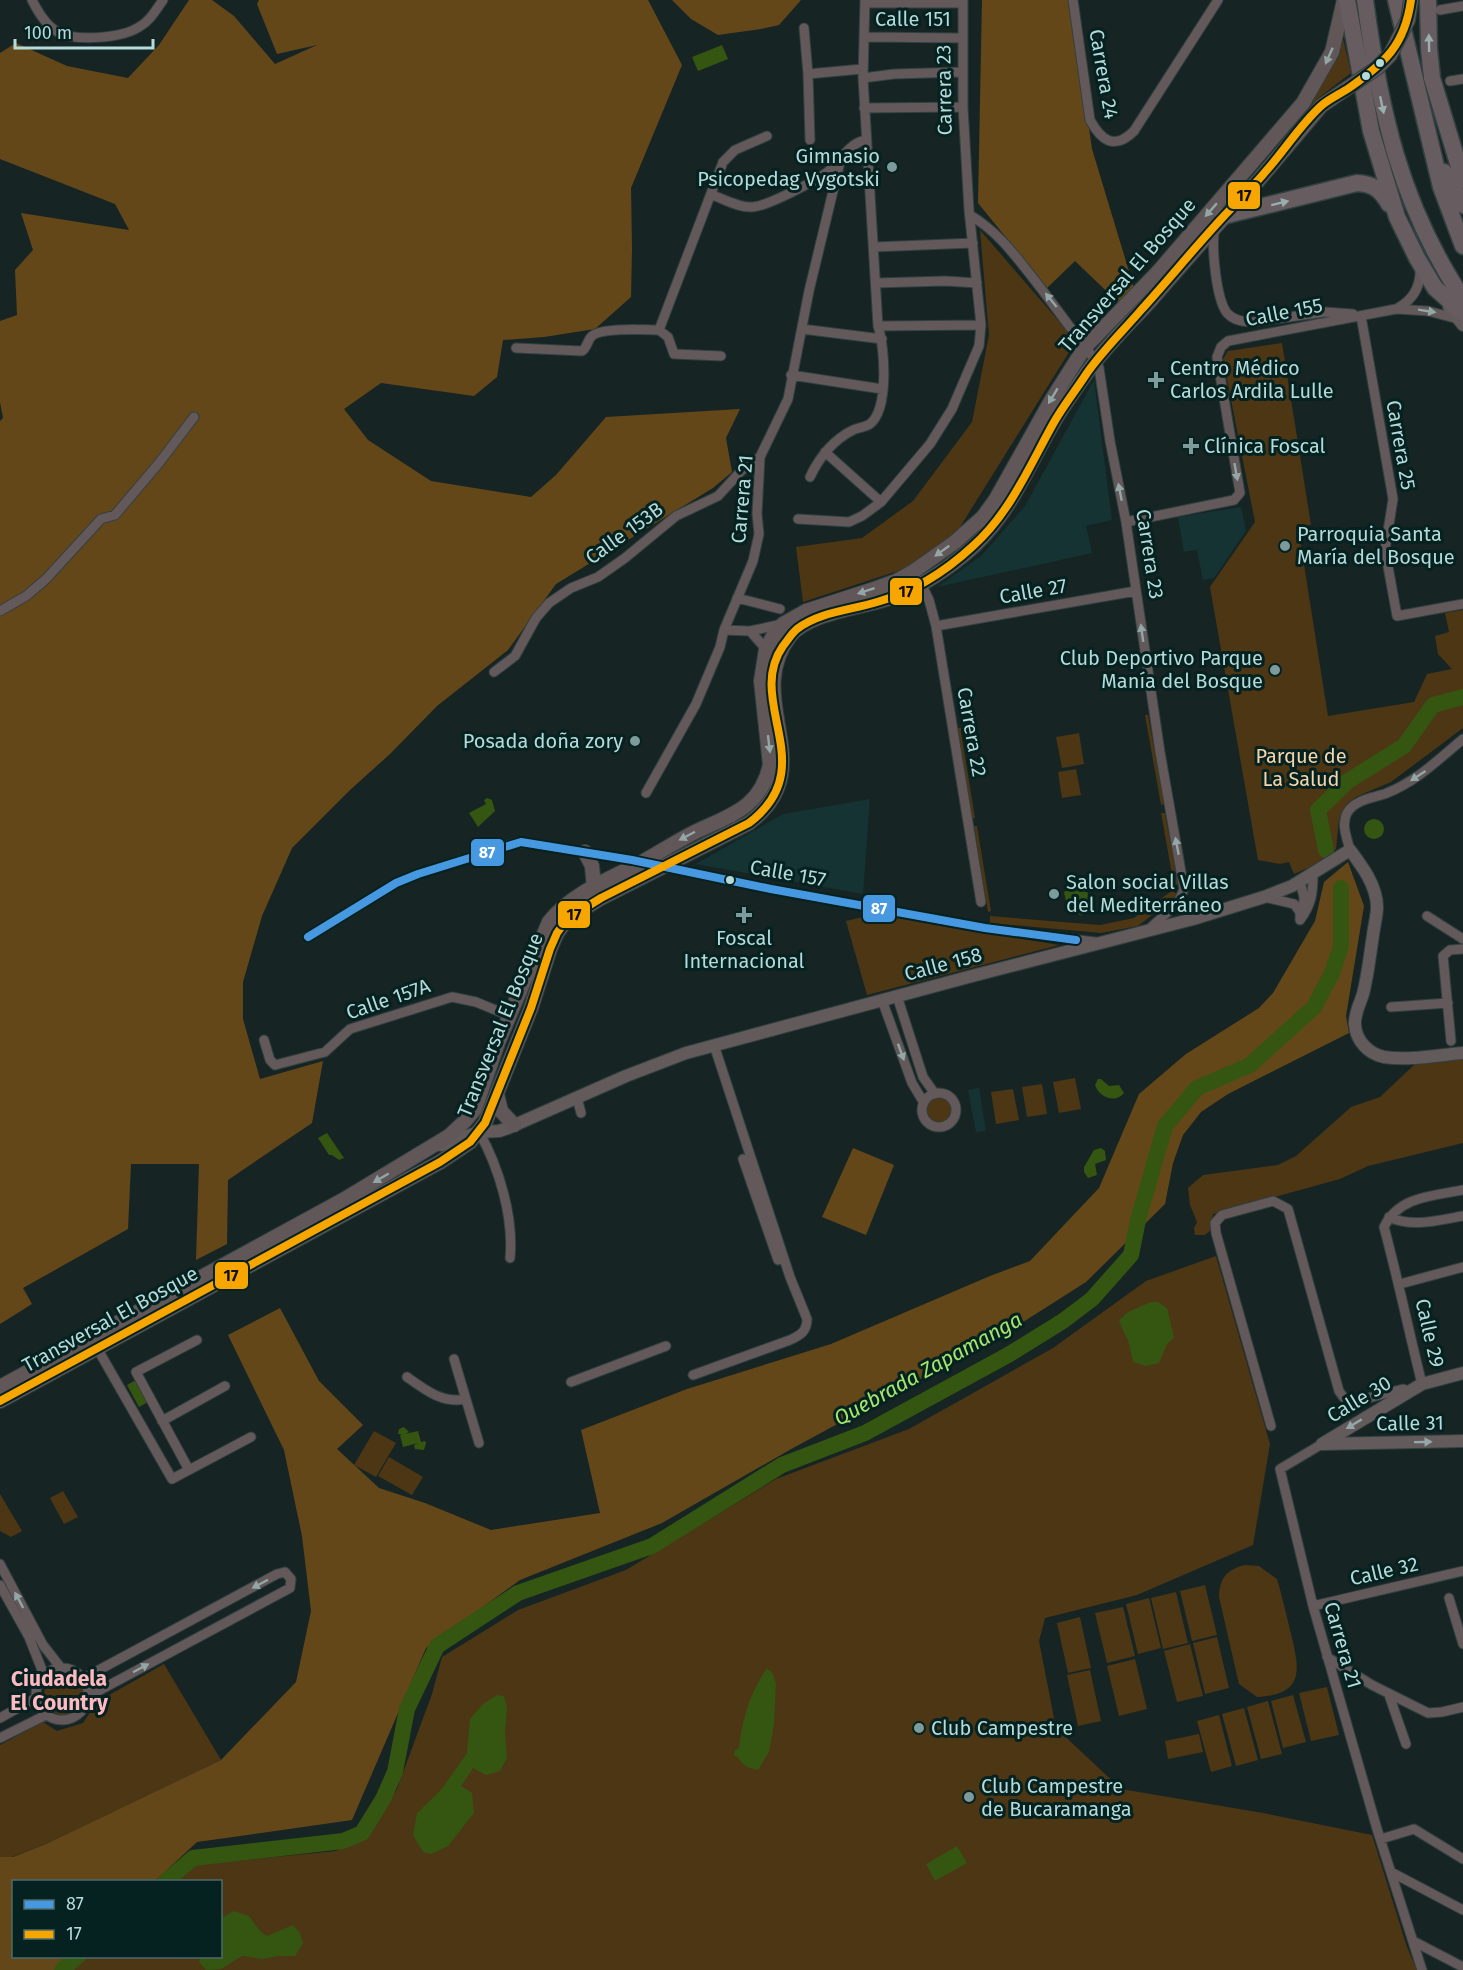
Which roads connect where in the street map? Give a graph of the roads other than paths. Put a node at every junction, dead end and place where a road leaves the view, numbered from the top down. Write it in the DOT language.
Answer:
graph roads {
  1 [pos="32,0"];
  2 [pos="164,0"];
  3 [pos="1074,0"];
  4 [pos="1218,0"];
  5 [pos="1346,0"];
  6 [pos="1365,0"];
  7 [pos="1396,0"];
  8 [pos="1411,0"];
  9 [pos="865,2"];
  10 [pos="963,2"];
  11 [pos="1434,5"];
  12 [pos="1463,6"];
  13 [pos="804,28"];
  14 [pos="864,37"];
  15 [pos="962,38"];
  16 [pos="962,72"];
  17 [pos="863,73"];
  18 [pos="808,74"];
  19 [pos="1463,79"];
  20 [pos="1450,81"];
  21 [pos="963,107"];
  22 [pos="864,108"];
  23 [pos="767,136"];
  24 [pos="810,140"];
  25 [pos="866,140"];
  26 [pos="1435,155"];
  27 [pos="842,158"];
  28 [pos="1463,180"];
  29 [pos="712,195"];
  30 [pos="1463,205"];
  31 [pos="970,215"];
  32 [pos="1397,217"];
  33 [pos="1219,222"];
  34 [pos="973,243"];
  35 [pos="1463,246"];
  36 [pos="874,247"];
  37 [pos="1417,258"];
  38 [pos="876,283"];
  39 [pos="977,283"];
  40 [pos="1463,299"];
  41 [pos="1396,309"];
  42 [pos="1361,316"];
  43 [pos="1461,319"];
  44 [pos="981,325"];
  45 [pos="878,326"];
  46 [pos="802,329"];
  47 [pos="659,330"];
  48 [pos="882,339"];
  49 [pos="1085,347"];
  50 [pos="516,348"];
  51 [pos="721,356"];
  52 [pos="1096,361"];
  53 [pos="791,375"];
  54 [pos="882,389"];
  55 [pos="194,417"];
  56 [pos="825,452"];
  57 [pos="760,457"];
  58 [pos="810,477"];
  59 [pos="881,502"];
  60 [pos="798,519"];
  61 [pos="1126,522"];
  62 [pos="914,571"];
  63 [pos="921,584"];
  64 [pos="1136,591"];
  65 [pos="737,598"];
  66 [pos="1463,604"];
  67 [pos="780,609"];
  68 [pos="0,611"];
  69 [pos="783,624"];
  70 [pos="936,626"];
  71 [pos="724,630"];
  72 [pos="750,631"];
  73 [pos="766,649"];
  74 [pos="494,672"];
  75 [pos="1463,739"];
  76 [pos="646,793"];
  77 [pos="1350,850"];
  78 [pos="585,852"];
  79 [pos="642,862"];
  80 [pos="662,866"];
  81 [pos="1313,874"];
  82 [pos="1300,882"];
  83 [pos="594,888"];
  84 [pos="1264,897"];
  85 [pos="981,902"];
  86 [pos="1427,916"];
  87 [pos="1300,920"];
  88 [pos="1148,931"];
  89 [pos="308,938"];
  90 [pos="1463,939"];
  91 [pos="1103,943"];
  92 [pos="1463,949"];
  93 [pos="897,996"];
  94 [pos="882,1000"];
  95 [pos="1448,1004"];
  96 [pos="1391,1007"];
  97 [pos="510,1016"];
  98 [pos="264,1041"];
  99 [pos="1451,1041"];
  100 [pos="714,1045"];
  101 [pos="1463,1053"];
  102 [pos="497,1091"];
  103 [pos="935,1094"];
  104 [pos="577,1098"];
  105 [pos="924,1102"];
  106 [pos="475,1109"];
  107 [pos="581,1113"];
  108 [pos="514,1125"];
  109 [pos="479,1132"];
  110 [pos="431,1148"];
  111 [pos="743,1159"];
  112 [pos="1463,1190"];
  113 [pos="1463,1216"];
  114 [pos="1389,1217"];
  115 [pos="510,1258"];
  116 [pos="780,1262"];
  117 [pos="1463,1268"];
  118 [pos="1400,1284"];
  119 [pos="197,1340"];
  120 [pos="666,1346"];
  121 [pos="97,1348"];
  122 [pos="454,1359"];
  123 [pos="1463,1373"];
  124 [pos="693,1375"];
  125 [pos="407,1377"];
  126 [pos="571,1382"];
  127 [pos="1422,1384"];
  128 [pos="225,1386"];
  129 [pos="0,1387"];
  130 [pos="1408,1391"];
  131 [pos="466,1399"];
  132 [pos="0,1401"];
  133 [pos="162,1420"];
  134 [pos="1271,1426"];
  135 [pos="251,1437"];
  136 [pos="1463,1441"];
  137 [pos="478,1443"];
  138 [pos="1322,1444"];
  139 [pos="1280,1469"];
  140 [pos="189,1470"];
  141 [pos="0,1564"];
  142 [pos="1463,1570"];
  143 [pos="0,1585"];
  144 [pos="1449,1598"];
  145 [pos="1313,1606"];
  146 [pos="1463,1644"];
  147 [pos="1327,1657"];
  148 [pos="61,1668"];
  149 [pos="44,1675"];
  150 [pos="84,1678"];
  151 [pos="1389,1695"];
  152 [pos="89,1696"];
  153 [pos="36,1698"];
  154 [pos="1463,1707"];
  155 [pos="46,1715"];
  156 [pos="0,1718"];
  157 [pos="0,1738"];
  158 [pos="1406,1744"];
  159 [pos="1381,1839"];
  160 [pos="1463,1859"];
  161 [pos="1391,1872"];
  162 [pos="1463,1910"];
  163 [pos="1413,1941"];
  164 [pos="1463,1967"];
  165 [pos="1422,1970"];
  1 -- 2 [label="street"];
  3 -- 4 [label="street, Carrera 24"];
  5 -- 32 [label="highway"];
  5 -- 49 [label="main road, Transversal El Bosque, one-way"];
  6 -- 40 [label="highway, one-way"];
  7 -- 26 [label="highway"];
  8 -- 33 [label="main road, Transversal El Bosque, bridge"];
  9 -- 10 [label="street"];
  9 -- 14 [label="street"];
  10 -- 15 [label="street, Carrera 23"];
  11 -- 12 [label="street"];
  28 -- 11 [label="highway, one-way"];
  13 -- 18 [label="street"];
  14 -- 15 [label="street, Calle 151"];
  14 -- 17 [label="street"];
  15 -- 16 [label="street, Carrera 23"];
  16 -- 17 [label="street"];
  16 -- 21 [label="street, Carrera 23"];
  17 -- 18 [label="street"];
  17 -- 22 [label="street"];
  18 -- 24 [label="street"];
  19 -- 20 [label="street"];
  21 -- 22 [label="street"];
  21 -- 31 [label="street, Carrera 23"];
  22 -- 25 [label="street"];
  23 -- 29 [label="street"];
  25 -- 27 [label="street"];
  25 -- 36 [label="street"];
  26 -- 30 [label="highway"];
  26 -- 35 [label="highway"];
  27 -- 29 [label="street"];
  27 -- 46 [label="street, Carrera 21"];
  29 -- 47 [label="street"];
  31 -- 34 [label="street, Carrera 23"];
  49 -- 31 [label="street, Carrera 23, one-way"];
  33 -- 32 [label="highway, one-way"];
  32 -- 37 [label="highway"];
  33 -- 42 [label="street, Calle 155"];
  33 -- 52 [label="main road, Transversal El Bosque"];
  34 -- 36 [label="street"];
  34 -- 39 [label="street, Carrera 23"];
  36 -- 38 [label="street"];
  37 -- 41 [label="street"];
  37 -- 43 [label="highway"];
  38 -- 39 [label="street"];
  38 -- 45 [label="street"];
  39 -- 44 [label="street, Carrera 23"];
  41 -- 42 [label="street, Calle 155"];
  41 -- 43 [label="street, Calle 155, one-way"];
  42 -- 61 [label="street, Calle 155, one-way"];
  42 -- 66 [label="street, Carrera 25"];
  44 -- 45 [label="street"];
  44 -- 59 [label="street, Carrera 23"];
  45 -- 48 [label="street"];
  46 -- 48 [label="street"];
  46 -- 53 [label="street, Carrera 21"];
  47 -- 50 [label="street"];
  47 -- 51 [label="street"];
  48 -- 54 [label="street"];
  49 -- 52 [label="street, Carrera 23"];
  49 -- 62 [label="main road, Transversal El Bosque, one-way"];
  61 -- 52 [label="street, Carrera 23, one-way"];
  52 -- 63 [label="main road, Transversal El Bosque"];
  53 -- 54 [label="street"];
  53 -- 57 [label="street, Carrera 21"];
  54 -- 56 [label="street"];
  55 -- 68 [label="street"];
  56 -- 58 [label="street"];
  56 -- 59 [label="street"];
  57 -- 65 [label="street, Carrera 21"];
  57 -- 74 [label="street, Calle 153B"];
  59 -- 60 [label="street, Carrera 23"];
  61 -- 64 [label="street, Carrera 23"];
  62 -- 63 [label="street, Carrera 22"];
  62 -- 69 [label="main road, Transversal El Bosque, one-way"];
  63 -- 70 [label="street, Carrera 22"];
  63 -- 80 [label="main road, Transversal El Bosque"];
  64 -- 70 [label="street, Calle 27"];
  88 -- 64 [label="street, Carrera 23, one-way"];
  65 -- 67 [label="street"];
  65 -- 71 [label="street, Carrera 21"];
  69 -- 72 [label="street"];
  69 -- 73 [label="main road, Transversal El Bosque"];
  70 -- 85 [label="street, Carrera 22"];
  71 -- 72 [label="street"];
  71 -- 76 [label="street, Carrera 21"];
  72 -- 73 [label="street"];
  73 -- 79 [label="main road, Transversal El Bosque, one-way"];
  75 -- 77 [label="street, one-way"];
  77 -- 81 [label="street, Calle 158"];
  77 -- 101 [label="street"];
  78 -- 79 [label="street, Calle 157"];
  78 -- 83 [label="main road"];
  78 -- 89 [label="street, Calle 157"];
  79 -- 80 [label="street, Calle 157"];
  79 -- 83 [label="main road, Transversal El Bosque"];
  80 -- 91 [label="street, Calle 157"];
  80 -- 102 [label="main road, Transversal El Bosque"];
  81 -- 82 [label="street, Calle 158"];
  81 -- 87 [label="street"];
  82 -- 84 [label="street, Calle 158"];
  82 -- 87 [label="street"];
  83 -- 97 [label="main road, Transversal El Bosque"];
  84 -- 87 [label="street"];
  84 -- 88 [label="street, Calle 158"];
  86 -- 90 [label="street"];
  88 -- 91 [label="street, Calle 158"];
  91 -- 93 [label="street, Calle 158"];
  92 -- 95 [label="street"];
  93 -- 94 [label="street, Calle 158"];
  93 -- 103 [label="street"];
  94 -- 100 [label="street, Calle 158"];
  94 -- 105 [label="street, one-way"];
  95 -- 96 [label="street"];
  95 -- 99 [label="street"];
  97 -- 98 [label="street, Calle 157A"];
  97 -- 106 [label="main road, Transversal El Bosque"];
  100 -- 104 [label="street, Calle 158"];
  100 -- 116 [label="street"];
  102 -- 108 [label="main road"];
  102 -- 109 [label="main road, Transversal El Bosque"];
  103 -- 105 [label="street"];
  103 -- 105 [label="street"];
  104 -- 107 [label="street"];
  104 -- 108 [label="street, Calle 158"];
  106 -- 109 [label="street"];
  106 -- 110 [label="main road, Transversal El Bosque"];
  108 -- 109 [label="street, Calle 158"];
  109 -- 110 [label="street, Calle 158"];
  109 -- 115 [label="street"];
  109 -- 121 [label="main road, Transversal El Bosque"];
  110 -- 129 [label="main road, Transversal El Bosque, one-way"];
  111 -- 116 [label="street"];
  112 -- 114 [label="street"];
  113 -- 114 [label="street"];
  114 -- 118 [label="street"];
  116 -- 124 [label="street"];
  117 -- 118 [label="street, Calle 29"];
  118 -- 127 [label="street, Calle 29"];
  119 -- 133 [label="street"];
  120 -- 126 [label="street"];
  121 -- 132 [label="main road, Transversal El Bosque"];
  121 -- 140 [label="street"];
  122 -- 131 [label="street"];
  123 -- 127 [label="street, Calle 30"];
  125 -- 131 [label="street"];
  127 -- 130 [label="street, Calle 30"];
  128 -- 133 [label="street"];
  130 -- 134 [label="street"];
  130 -- 138 [label="street, Calle 30, one-way"];
  131 -- 137 [label="street"];
  133 -- 140 [label="street"];
  135 -- 140 [label="street"];
  138 -- 136 [label="street, Calle 31, one-way"];
  138 -- 139 [label="street, Calle 30"];
  139 -- 145 [label="street, Carrera 21"];
  148 -- 141 [label="street, one-way"];
  142 -- 145 [label="street, Calle 32"];
  143 -- 149 [label="street"];
  144 -- 146 [label="street"];
  145 -- 147 [label="street, Carrera 21"];
  147 -- 151 [label="street"];
  147 -- 159 [label="street, Carrera 21"];
  148 -- 149 [label="street"];
  148 -- 150 [label="street"];
  149 -- 153 [label="street"];
  150 -- 152 [label="street"];
  152 -- 150 [label="street, one-way"];
  151 -- 154 [label="street"];
  151 -- 158 [label="street"];
  152 -- 155 [label="street"];
  153 -- 155 [label="street"];
  153 -- 156 [label="street"];
  155 -- 157 [label="street"];
  159 -- 160 [label="street"];
  159 -- 161 [label="street, Carrera 21"];
  161 -- 162 [label="street"];
  161 -- 163 [label="street, Carrera 21"];
  163 -- 164 [label="street"];
  163 -- 165 [label="street, Carrera 21"];
}
